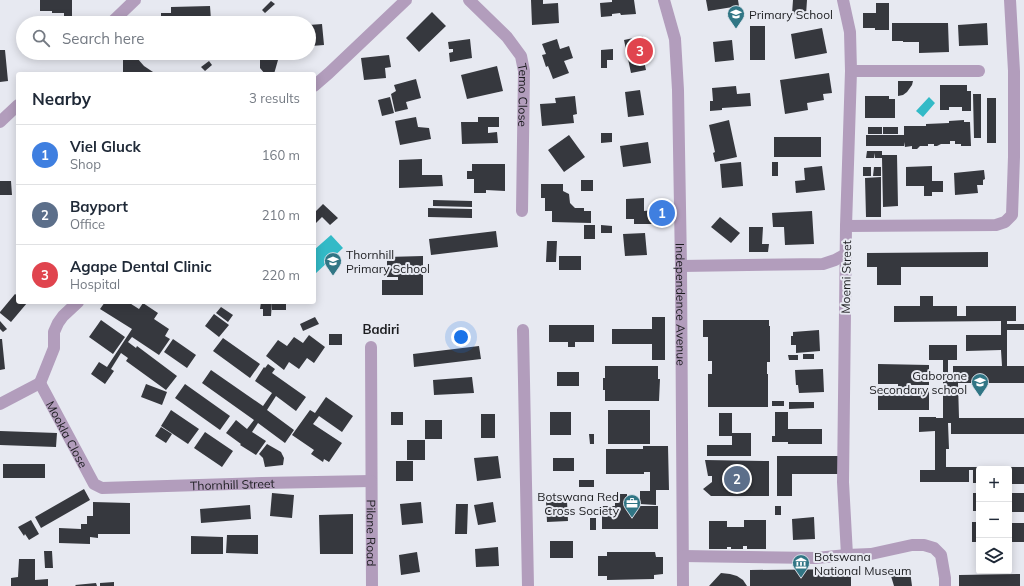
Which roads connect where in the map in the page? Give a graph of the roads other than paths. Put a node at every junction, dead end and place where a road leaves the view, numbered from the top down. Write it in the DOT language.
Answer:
graph roads {
  1 [pos="135,0"];
  2 [pos="406,0"];
  3 [pos="469,0"];
  4 [pos="664,0"];
  5 [pos="843,0"];
  6 [pos="1010,0"];
  7 [pos="118,16"];
  8 [pos="851,71"];
  9 [pos="979,71"];
  10 [pos="316,84"];
  11 [pos="16,108"];
  12 [pos="0,122"];
  13 [pos="522,211"];
  14 [pos="846,226"];
  15 [pos="846,254"];
  16 [pos="681,266"];
  17 [pos="76,304"];
  18 [pos="523,330"];
  19 [pos="371,347"];
  20 [pos="40,383"];
  21 [pos="0,404"];
  22 [pos="372,481"];
  23 [pos="94,484"];
  24 [pos="847,555"];
  25 [pos="683,556"];
  26 [pos="372,586"];
  27 [pos="528,586"];
  28 [pos="683,586"];
  29 [pos="945,586"];
  1 -- 7 [label="street"];
  2 -- 10 [label="street"];
  3 -- 13 [label="street, Temo Close"];
  4 -- 16 [label="street, Independence Avenue"];
  5 -- 8 [label="street, Moemi Street"];
  6 -- 14 [label="street"];
  8 -- 9 [label="street"];
  8 -- 14 [label="street, Moemi Street"];
  11 -- 12 [label="street"];
  14 -- 15 [label="street, Moemi Street"];
  15 -- 16 [label="street"];
  15 -- 24 [label="street, Moemi Street"];
  16 -- 25 [label="street, Independence Avenue"];
  17 -- 20 [label="street"];
  18 -- 27 [label="street"];
  19 -- 22 [label="street, Pilane Road"];
  20 -- 21 [label="street"];
  20 -- 23 [label="street, Mookla Close"];
  22 -- 23 [label="street, Thornhill Street"];
  22 -- 26 [label="street, Pilane Road"];
  24 -- 25 [label="street"];
  24 -- 29 [label="street"];
  25 -- 28 [label="street, Independence Avenue"];
}
